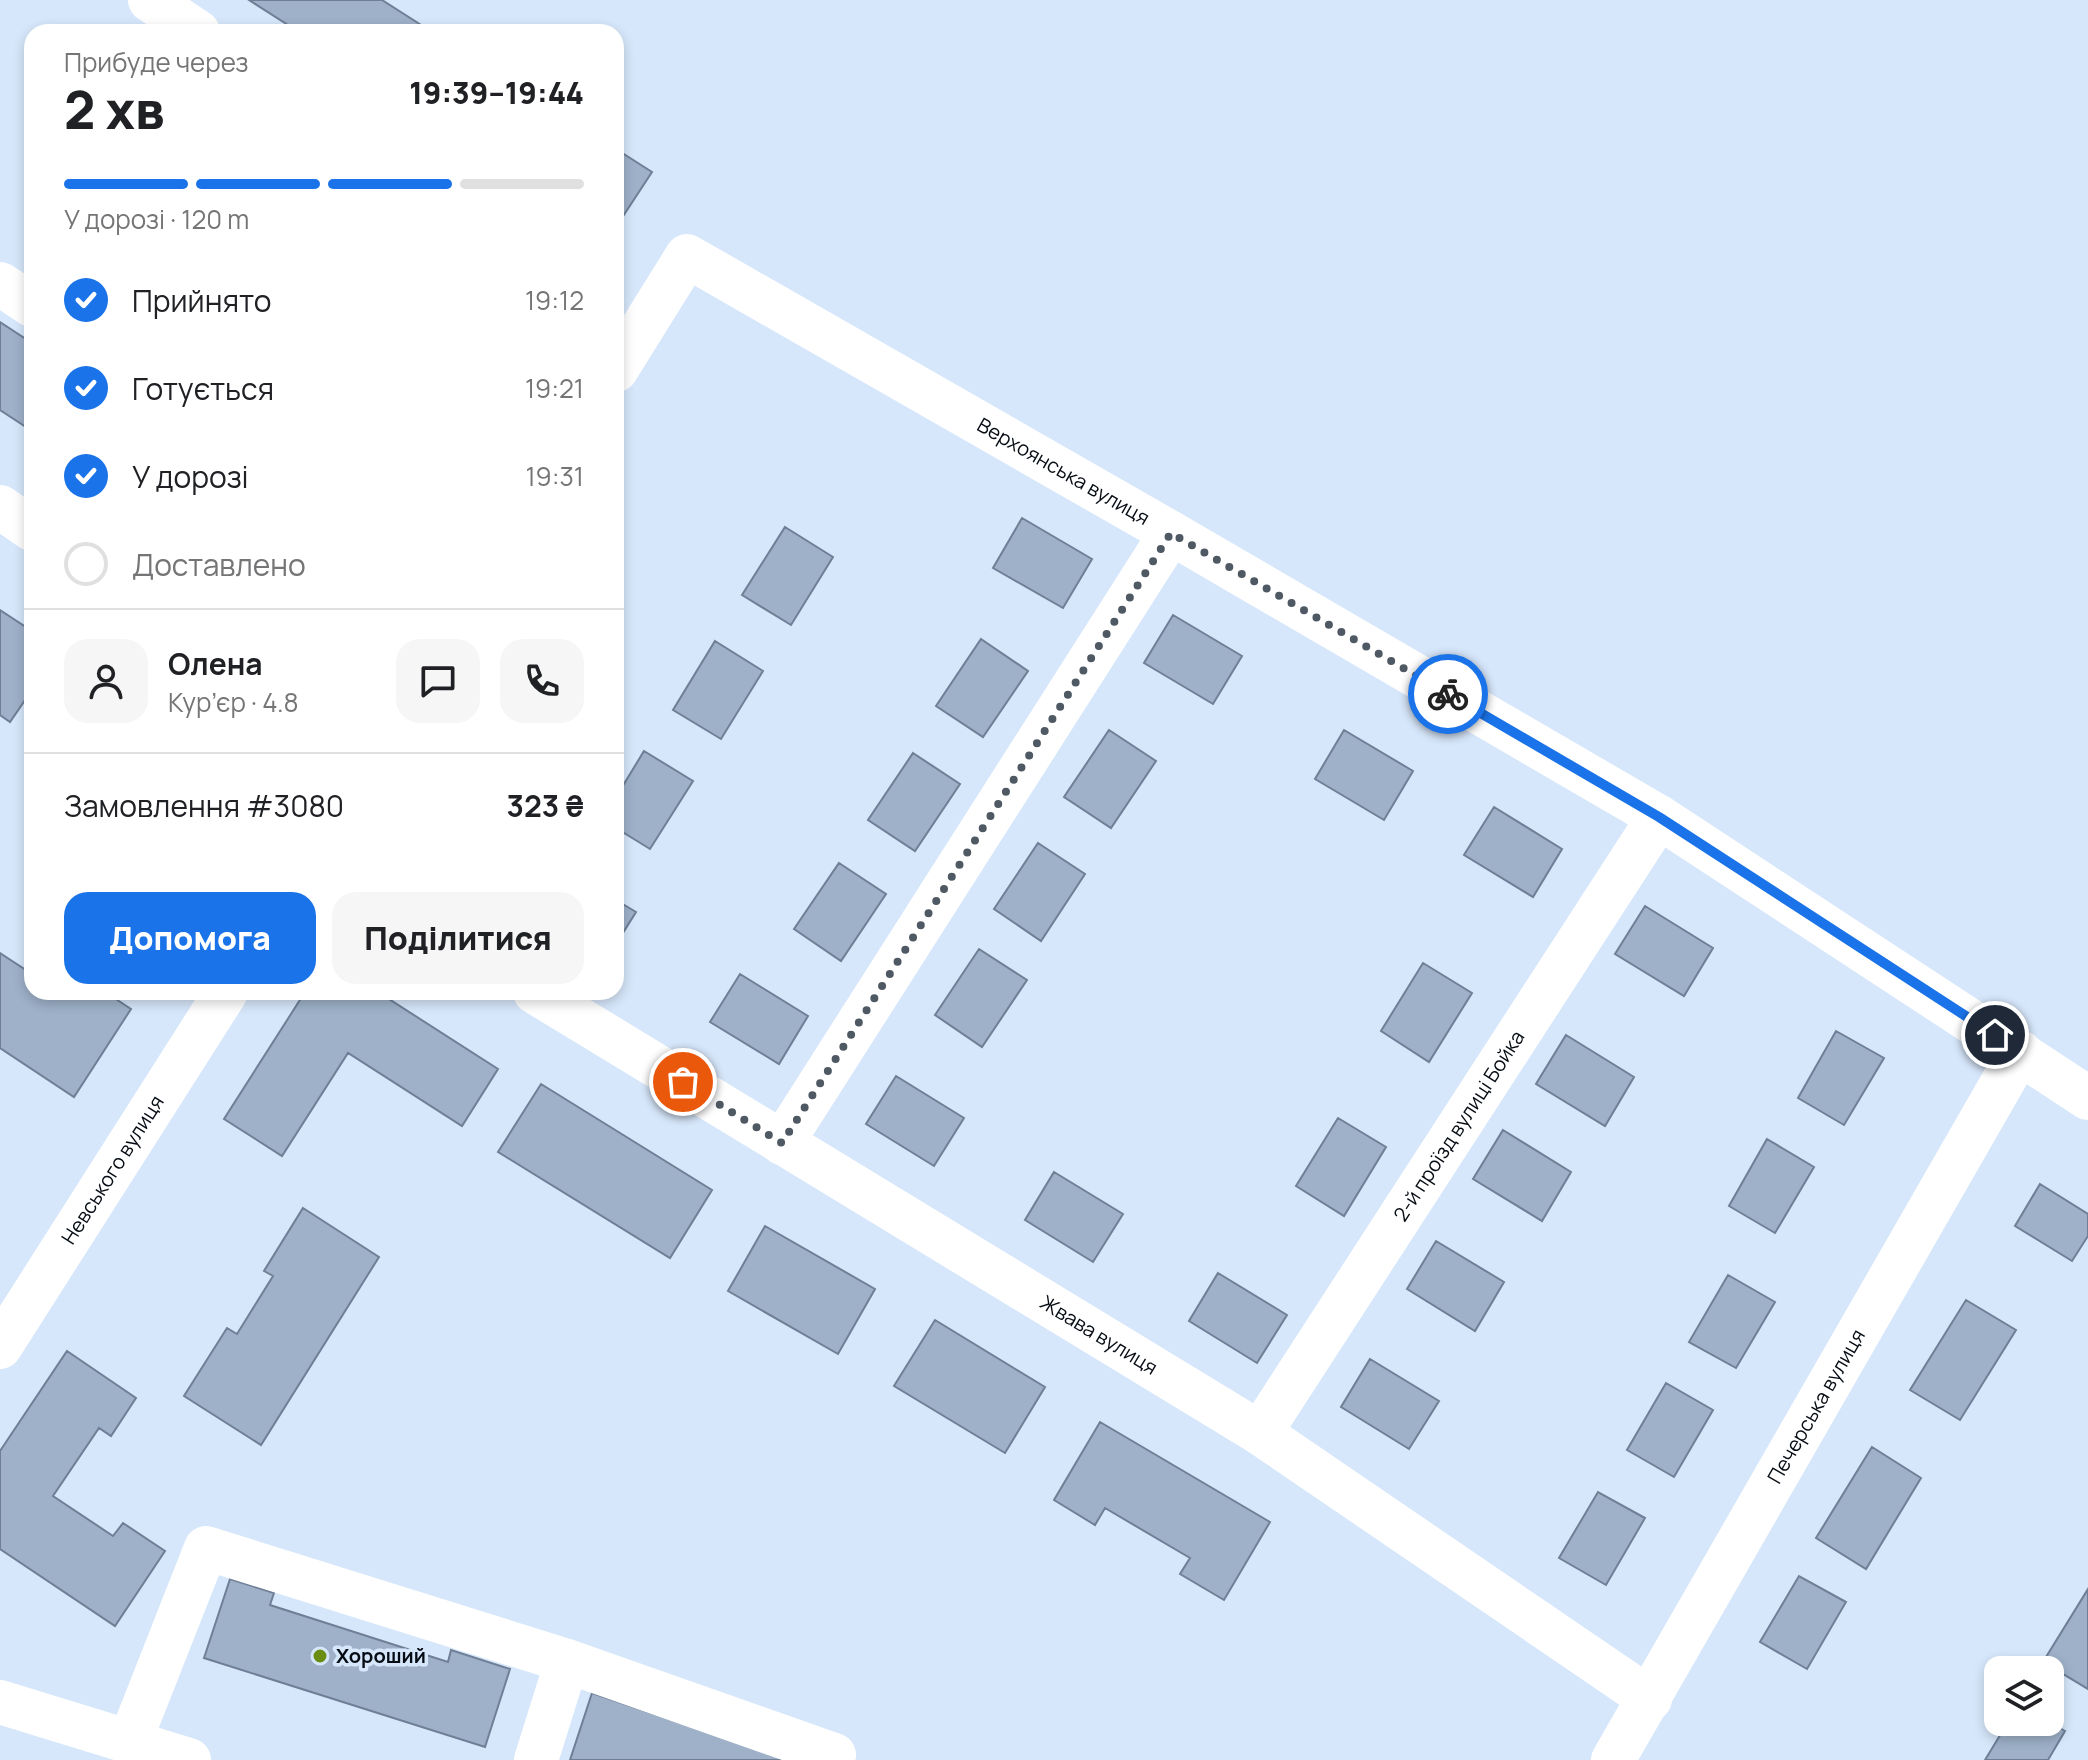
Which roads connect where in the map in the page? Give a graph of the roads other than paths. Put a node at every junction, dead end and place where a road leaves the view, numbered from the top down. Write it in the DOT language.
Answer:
graph roads {
  1 [pos="150,0"];
  2 [pos="186,24"];
  3 [pos="0,284"];
  4 [pos="24,300"];
  5 [pos="629,319"];
  6 [pos="624,339"];
  7 [pos="0,507"];
  8 [pos="24,524"];
  9 [pos="1171,533"];
  10 [pos="1659,817"];
  11 [pos="221,1000"];
  12 [pos="548,1000"];
  13 [pos="2020,1052"];
  14 [pos="2088,1098"];
  15 [pos="782,1143"];
  16 [pos="0,1347"];
  17 [pos="1260,1433"];
  18 [pos="567,1661"];
  19 [pos="1650,1699"];
  20 [pos="0,1702"];
  21 [pos="130,1741"];
  22 [pos="834,1755"];
  23 [pos="189,1760"];
  24 [pos="536,1760"];
  25 [pos="1613,1760"];
  1 -- 2 [label="street"];
  3 -- 4 [label="street"];
  5 -- 6 [label="street"];
  5 -- 9 [label="street, Верхоянська вулиця"];
  7 -- 8 [label="street"];
  9 -- 10 [label="street, Верхоянська вулиця"];
  9 -- 15 [label="street"];
  10 -- 13 [label="street, Верхоянська вулиця"];
  10 -- 17 [label="street, 2-й проїзд вулиці Бойка"];
  11 -- 16 [label="street, Невського вулиця"];
  12 -- 15 [label="street, Жвава вулиця"];
  13 -- 14 [label="street, Верхоянська вулиця"];
  13 -- 19 [label="street, Печерська вулиця"];
  15 -- 17 [label="street, Жвава вулиця"];
  17 -- 19 [label="street, Жвава вулиця"];
  18 -- 21 [label="street"];
  18 -- 22 [label="street"];
  18 -- 24 [label="street"];
  19 -- 25 [label="street, Печерська вулиця"];
  20 -- 21 [label="street"];
  21 -- 23 [label="street"];
}
